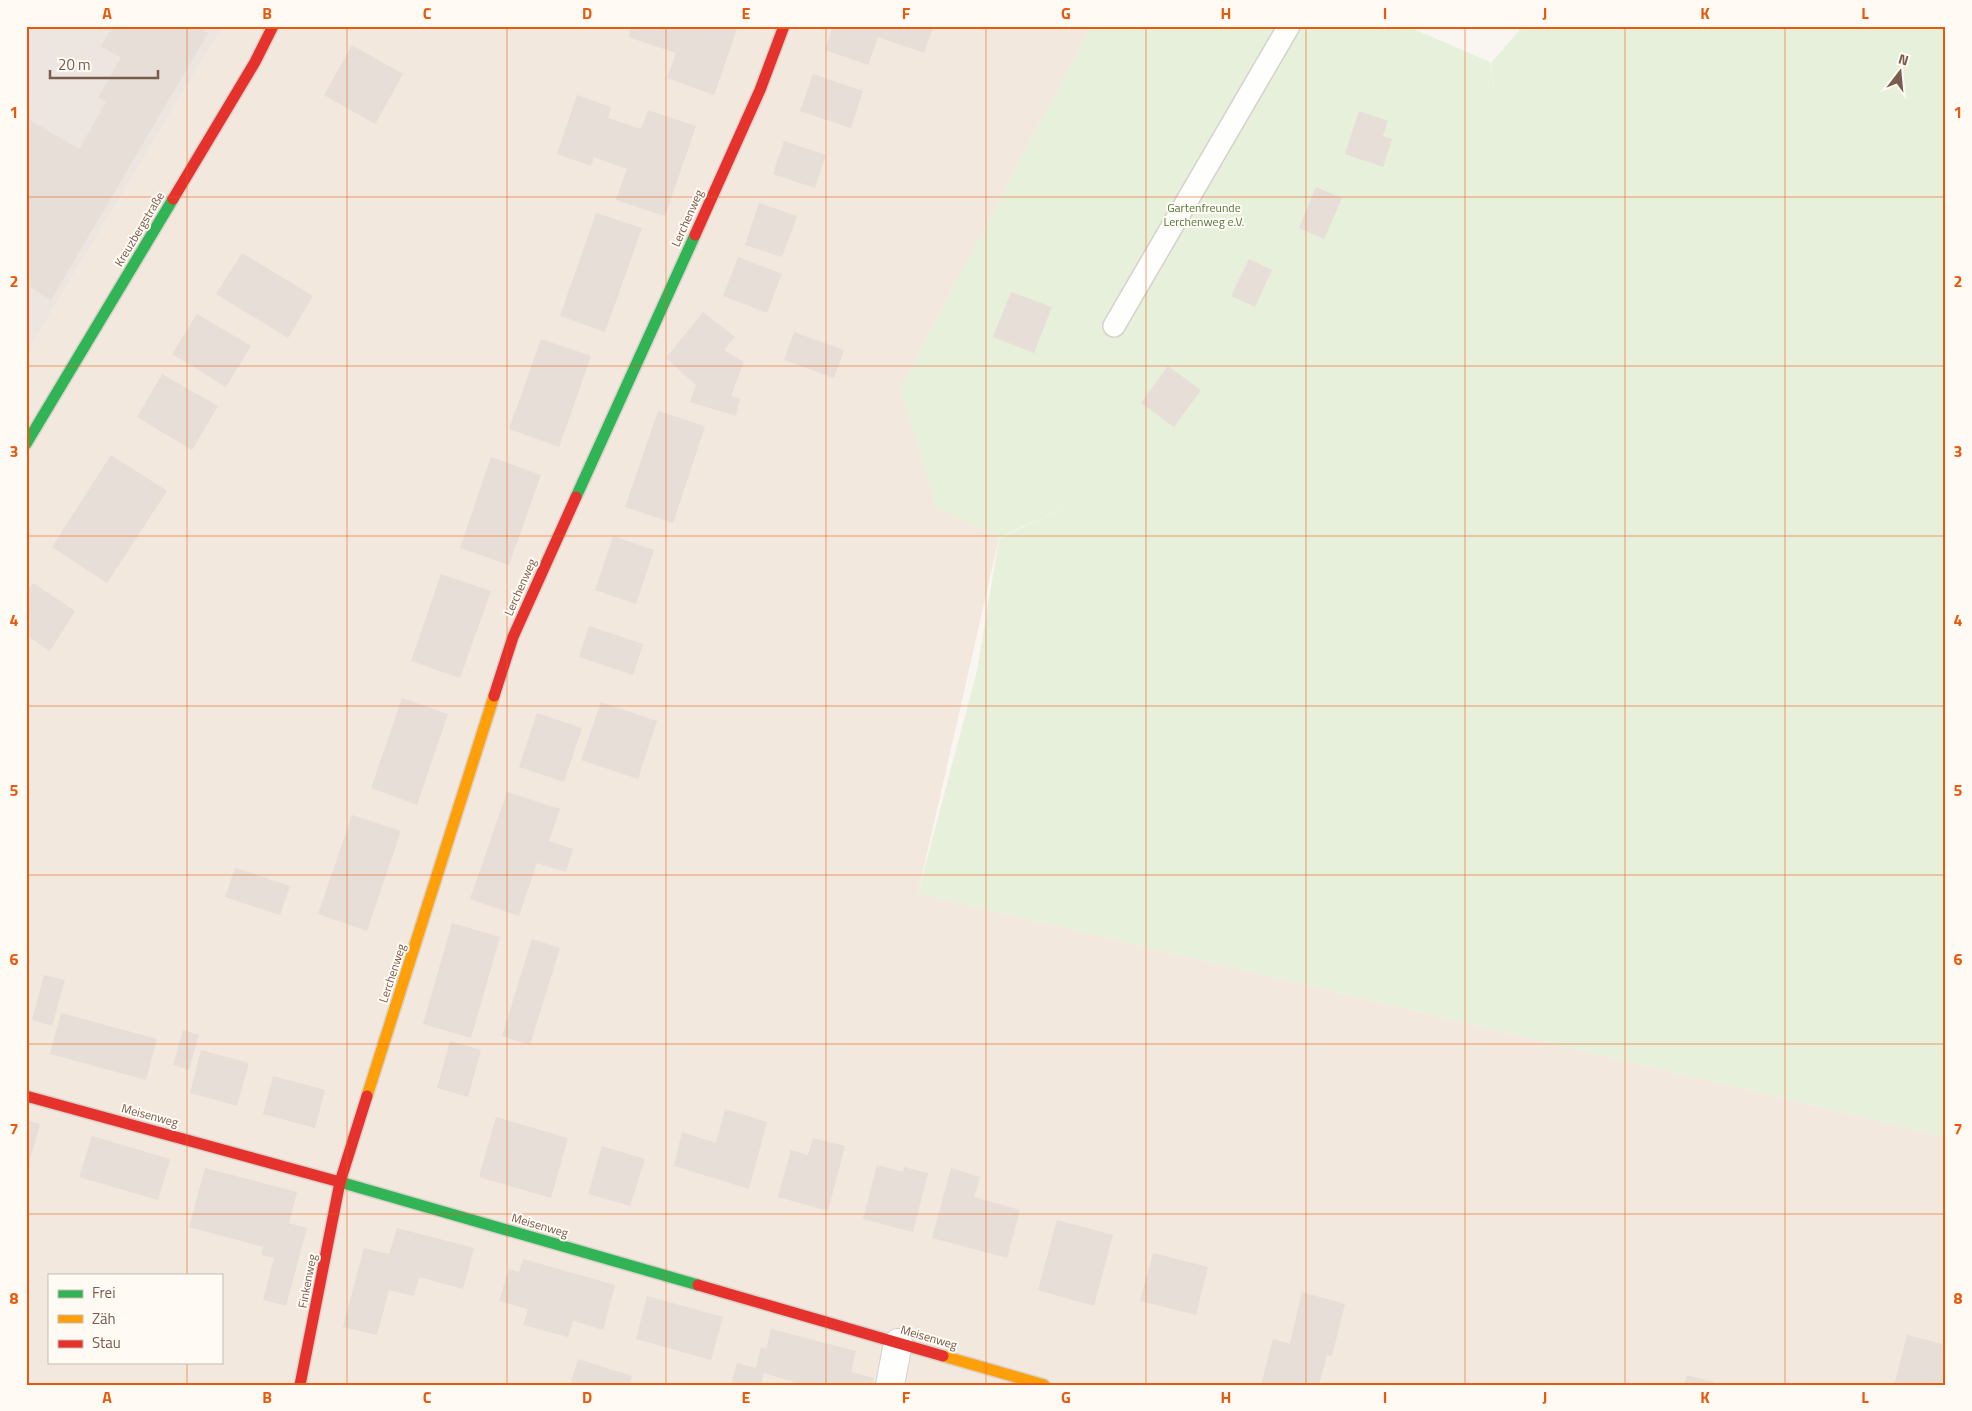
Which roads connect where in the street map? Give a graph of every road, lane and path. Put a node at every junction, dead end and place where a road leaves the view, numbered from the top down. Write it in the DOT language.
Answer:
graph roads {
  1 [pos="273,26"];
  2 [pos="784,26"];
  3 [pos="1289,26"];
  4 [pos="1114,326"];
  5 [pos="26,444"];
  6 [pos="26,1096"];
  7 [pos="340,1182"];
  8 [pos="898,1343"];
  9 [pos="300,1385"];
  10 [pos="890,1385"];
  11 [pos="1044,1385"];
  1 -- 5 [label="street, Kreuzbergstraße"];
  2 -- 7 [label="street, Lerchenweg"];
  3 -- 4 [label="lane"];
  6 -- 7 [label="street, Meisenweg"];
  7 -- 8 [label="street, Meisenweg"];
  7 -- 9 [label="street, Finkenweg"];
  8 -- 10 [label="street"];
  8 -- 11 [label="street, Meisenweg"];
}
